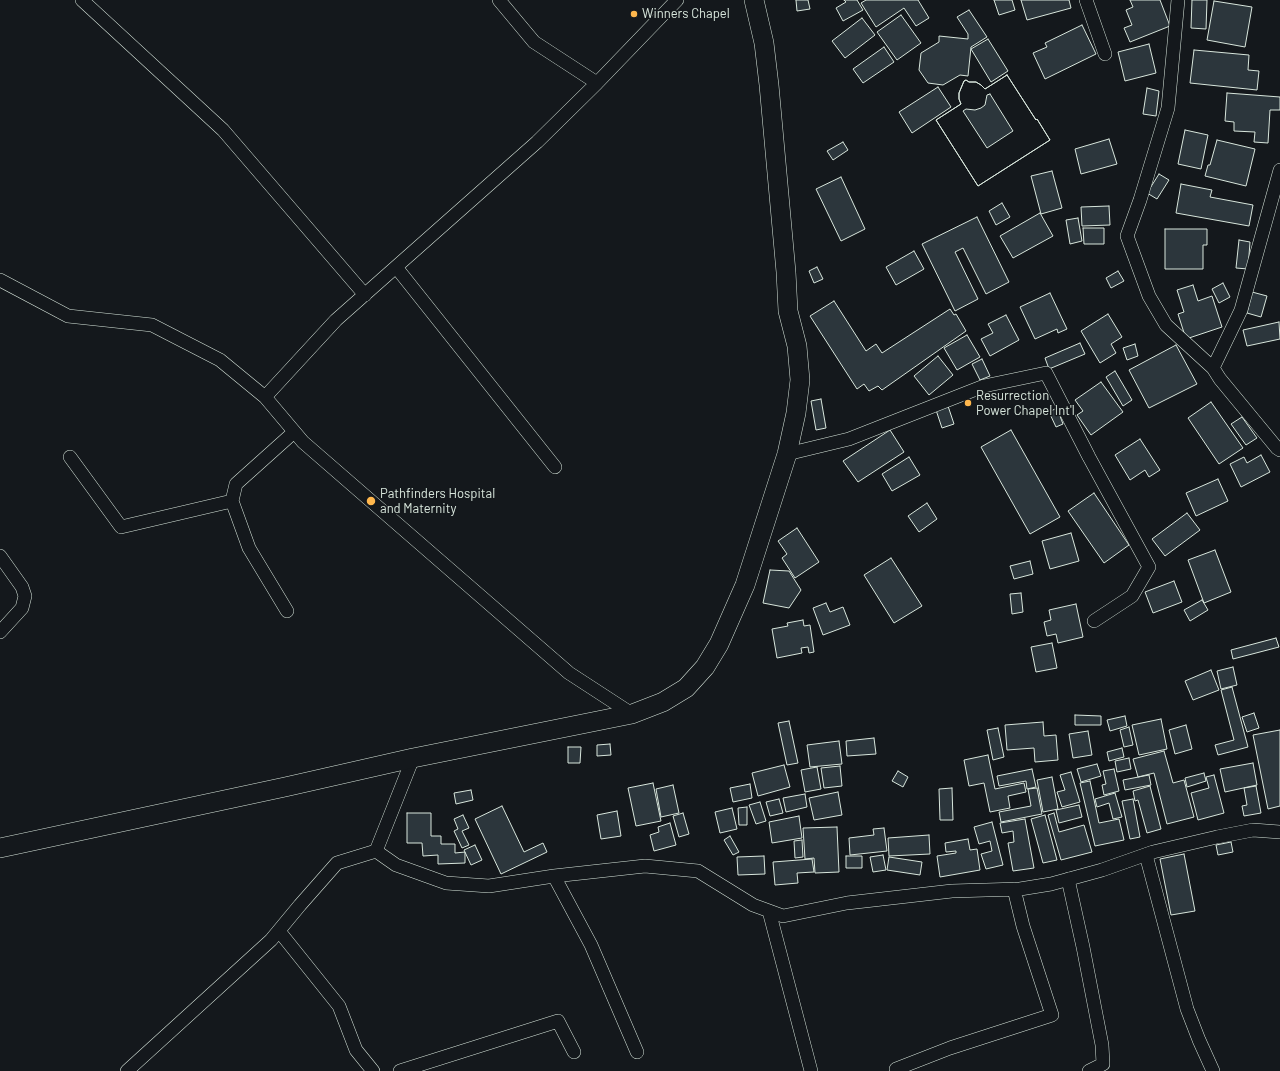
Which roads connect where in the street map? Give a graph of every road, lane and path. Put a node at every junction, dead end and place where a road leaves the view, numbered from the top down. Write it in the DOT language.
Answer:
graph roads {
  1 [pos="82,0"];
  2 [pos="499,0"];
  3 [pos="677,0"];
  4 [pos="754,0"];
  5 [pos="1178,0"];
  6 [pos="1089,1"];
  7 [pos="1105,54"];
  8 [pos="597,83"];
  9 [pos="1280,170"];
  10 [pos="396,267"];
  11 [pos="0,280"];
  12 [pos="365,294"];
  13 [pos="1213,368"];
  14 [pos="265,397"];
  15 [pos="294,432"];
  16 [pos="1280,450"];
  17 [pos="787,454"];
  18 [pos="70,457"];
  19 [pos="555,467"];
  20 [pos="232,500"];
  21 [pos="0,556"];
  22 [pos="287,611"];
  23 [pos="1094,621"];
  24 [pos="0,632"];
  25 [pos="632,714"];
  26 [pos="413,758"];
  27 [pos="1280,832"];
  28 [pos="0,848"];
  29 [pos="376,851"];
  30 [pos="1146,855"];
  31 [pos="554,876"];
  32 [pos="1068,879"];
  33 [pos="1014,890"];
  34 [pos="769,911"];
  35 [pos="279,931"];
  36 [pos="574,1052"];
  37 [pos="636,1052"];
  38 [pos="127,1071"];
  39 [pos="373,1071"];
  40 [pos="400,1071"];
  41 [pos="811,1071"];
  42 [pos="897,1071"];
  43 [pos="1089,1071"];
  44 [pos="1213,1071"];
  1 -- 12 [label="street"];
  2 -- 8 [label="street"];
  3 -- 8 [label="street"];
  4 -- 17 [label="street"];
  5 -- 13 [label="street"];
  6 -- 7 [label="street"];
  8 -- 10 [label="street"];
  9 -- 13 [label="street"];
  10 -- 12 [label="street"];
  10 -- 19 [label="street"];
  11 -- 14 [label="street"];
  12 -- 14 [label="street"];
  13 -- 16 [label="street"];
  14 -- 15 [label="street"];
  15 -- 20 [label="street"];
  15 -- 25 [label="street"];
  17 -- 23 [label="street"];
  17 -- 25 [label="street"];
  18 -- 20 [label="street"];
  20 -- 22 [label="street"];
  21 -- 24 [label="street"];
  25 -- 26 [label="street"];
  26 -- 28 [label="street"];
  26 -- 29 [label="street"];
  27 -- 30 [label="street"];
  29 -- 31 [label="street"];
  29 -- 35 [label="street"];
  30 -- 32 [label="street"];
  30 -- 44 [label="street"];
  31 -- 34 [label="street"];
  31 -- 37 [label="street"];
  32 -- 33 [label="street"];
  32 -- 43 [label="street"];
  33 -- 34 [label="street"];
  33 -- 42 [label="street"];
  34 -- 41 [label="street"];
  35 -- 38 [label="street"];
  35 -- 39 [label="street"];
  36 -- 40 [label="street"];
}
